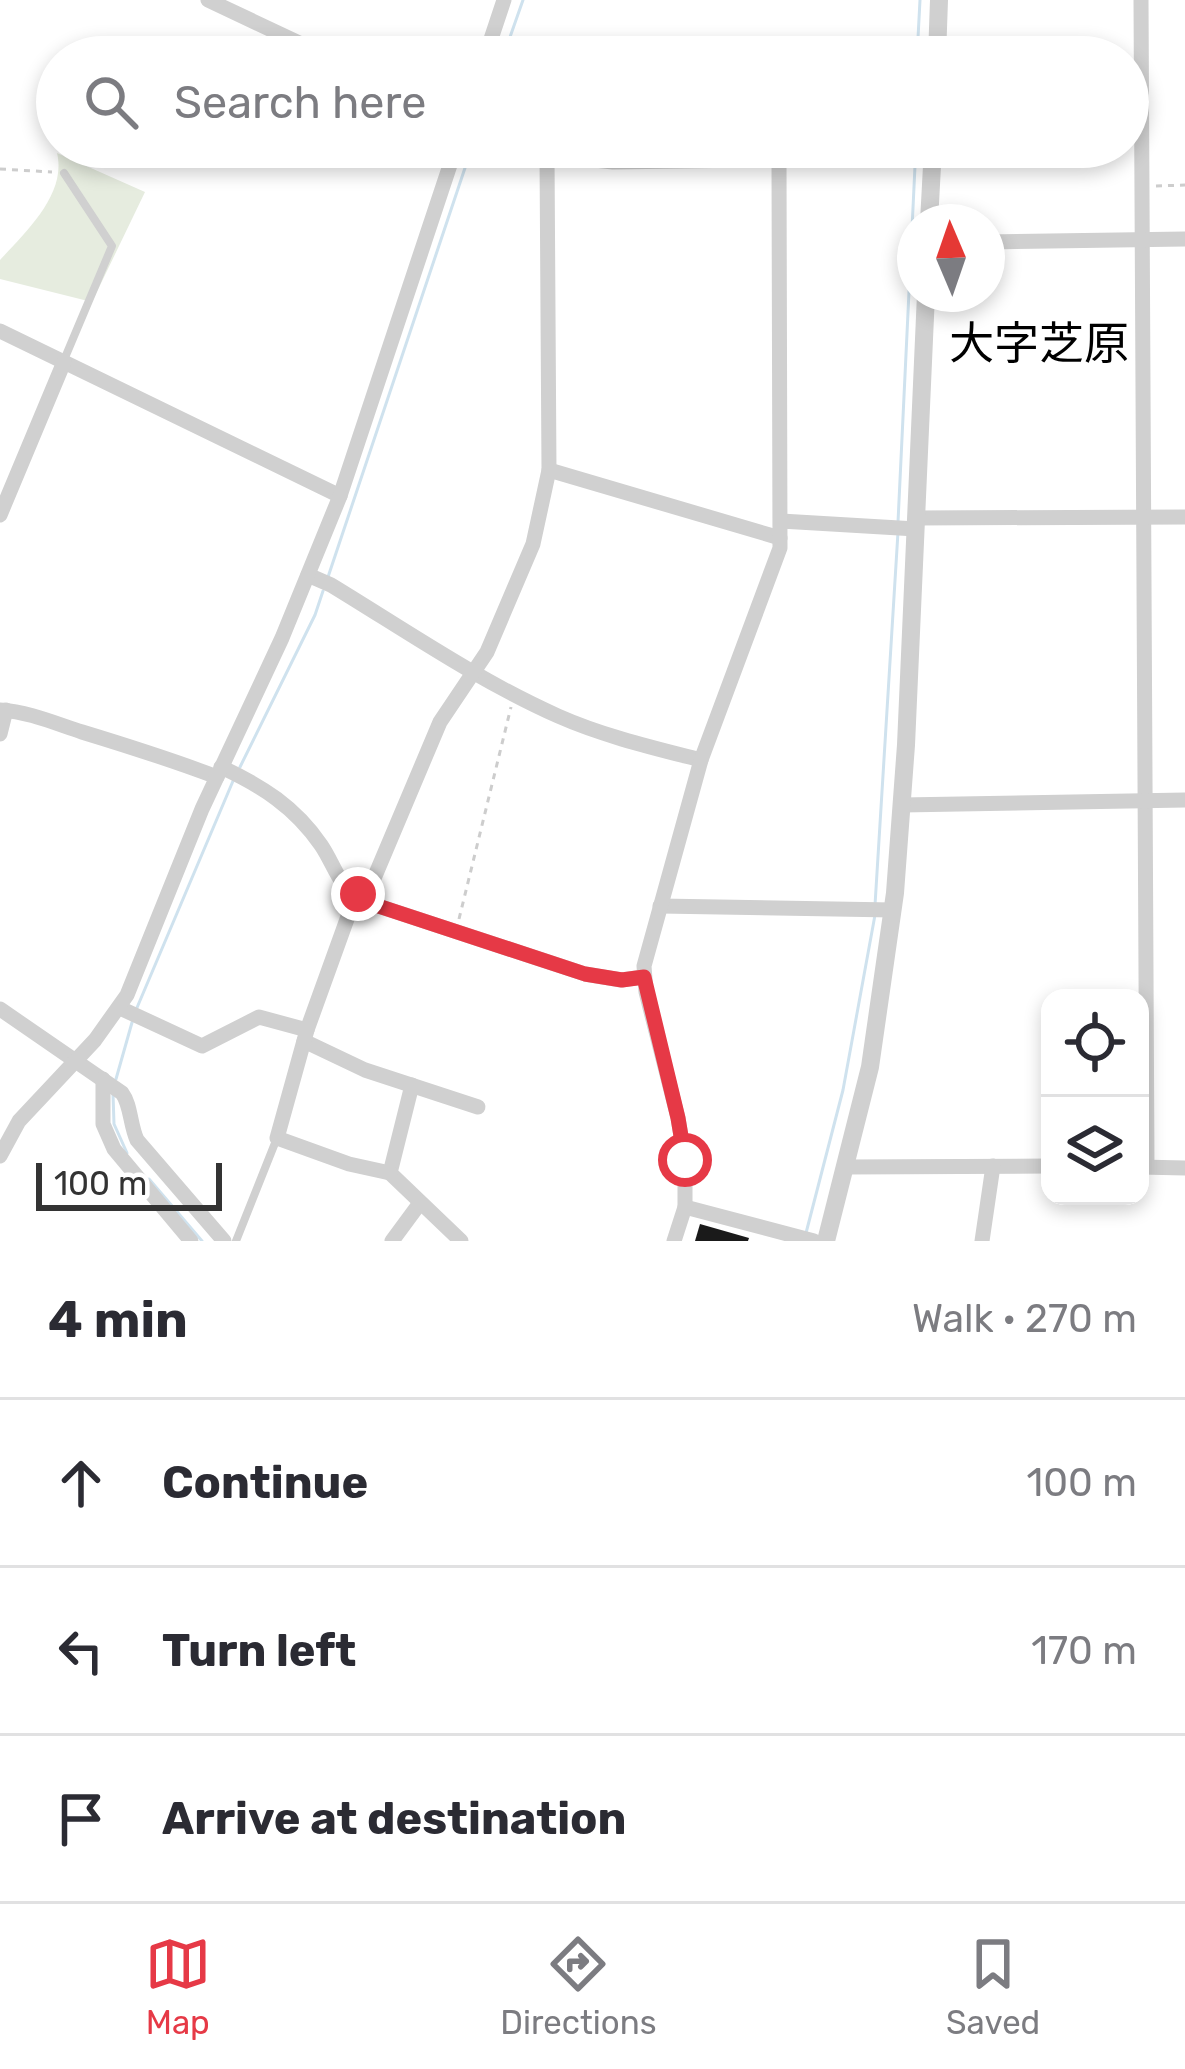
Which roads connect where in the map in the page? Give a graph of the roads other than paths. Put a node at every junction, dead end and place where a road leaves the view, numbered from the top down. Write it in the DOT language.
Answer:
graph roads {
  1 [pos="208,0"];
  2 [pos="504,0"];
  3 [pos="939,0"];
  4 [pos="1141,0"];
  5 [pos="284,36"];
  6 [pos="492,36"];
  7 [pos="938,36"];
  8 [pos="1141,36"];
  9 [pos="449,168"];
  10 [pos="547,168"];
  11 [pos="779,168"];
  12 [pos="932,168"];
  13 [pos="1142,168"];
  14 [pos="64,173"];
  15 [pos="930,204"];
  16 [pos="1143,239"];
  17 [pos="1185,239"];
  18 [pos="1005,242"];
  19 [pos="924,312"];
  20 [pos="0,332"];
  21 [pos="64,362"];
  22 [pos="549,470"];
  23 [pos="340,496"];
  24 [pos="0,515"];
  25 [pos="1185,517"];
  26 [pos="1144,518"];
  27 [pos="905,525"];
  28 [pos="781,529"];
  29 [pos="318,580"];
  30 [pos="473,672"];
  31 [pos="3,710"];
  32 [pos="0,734"];
  33 [pos="701,760"];
  34 [pos="228,773"];
  35 [pos="1185,800"];
  36 [pos="1145,801"];
  37 [pos="902,805"];
  38 [pos="355,897"];
  39 [pos="660,906"];
  40 [pos="879,909"];
  41 [pos="644,977"];
  42 [pos="0,1009"];
  43 [pos="123,1010"];
  44 [pos="306,1035"];
  45 [pos="76,1062"];
  46 [pos="111,1085"];
  47 [pos="412,1085"];
  48 [pos="1143,1097"];
  49 [pos="478,1107"];
  50 [pos="277,1138"];
  51 [pos="0,1156"];
  52 [pos="847,1166"];
  53 [pos="993,1166"];
  54 [pos="1041,1166"];
  55 [pos="1149,1166"];
  56 [pos="1185,1168"];
  57 [pos="390,1173"];
  58 [pos="419,1203"];
  59 [pos="685,1207"];
  60 [pos="191,1241"];
  61 [pos="224,1241"];
  62 [pos="236,1241"];
  63 [pos="392,1241"];
  64 [pos="461,1241"];
  65 [pos="674,1241"];
  66 [pos="814,1241"];
  67 [pos="826,1241"];
  68 [pos="982,1241"];
  1 -- 5 [label="street"];
  2 -- 6 [label="street"];
  3 -- 7 [label="street"];
  4 -- 8 [label="street"];
  9 -- 23 [label="street"];
  10 -- 22 [label="street"];
  11 -- 28 [label="street"];
  12 -- 15 [label="street"];
  13 -- 16 [label="street"];
  14 -- 21 [label="lane"];
  16 -- 17 [label="street"];
  16 -- 18 [label="street"];
  16 -- 26 [label="street"];
  19 -- 27 [label="street"];
  20 -- 21 [label="street"];
  21 -- 23 [label="street"];
  21 -- 24 [label="street"];
  22 -- 28 [label="street"];
  22 -- 30 [label="street"];
  23 -- 29 [label="street"];
  25 -- 26 [label="street"];
  26 -- 27 [label="street"];
  26 -- 36 [label="street"];
  27 -- 28 [label="street"];
  27 -- 37 [label="street"];
  28 -- 33 [label="street"];
  29 -- 30 [label="street"];
  29 -- 34 [label="street"];
  30 -- 33 [label="street"];
  30 -- 38 [label="street"];
  31 -- 32 [label="street"];
  31 -- 34 [label="street"];
  33 -- 39 [label="street"];
  34 -- 38 [label="street"];
  34 -- 43 [label="street"];
  35 -- 36 [label="street"];
  36 -- 37 [label="street"];
  36 -- 48 [label="street"];
  37 -- 40 [label="street"];
  38 -- 41 [label="street"];
  38 -- 44 [label="street"];
  39 -- 40 [label="street"];
  39 -- 41 [label="street"];
  40 -- 52 [label="street"];
  41 -- 59 [label="street"];
  42 -- 45 [label="street"];
  43 -- 44 [label="street"];
  43 -- 45 [label="street"];
  44 -- 47 [label="street"];
  44 -- 50 [label="street"];
  45 -- 46 [label="street"];
  45 -- 51 [label="street"];
  46 -- 60 [label="street"];
  46 -- 61 [label="street"];
  47 -- 49 [label="street"];
  47 -- 57 [label="street"];
  50 -- 57 [label="street"];
  50 -- 62 [label="lane"];
  52 -- 53 [label="street"];
  52 -- 67 [label="street"];
  53 -- 54 [label="street"];
  53 -- 68 [label="street"];
  55 -- 56 [label="street"];
  57 -- 58 [label="street"];
  58 -- 63 [label="street"];
  58 -- 64 [label="street"];
  59 -- 65 [label="street"];
  59 -- 66 [label="street"];
}
